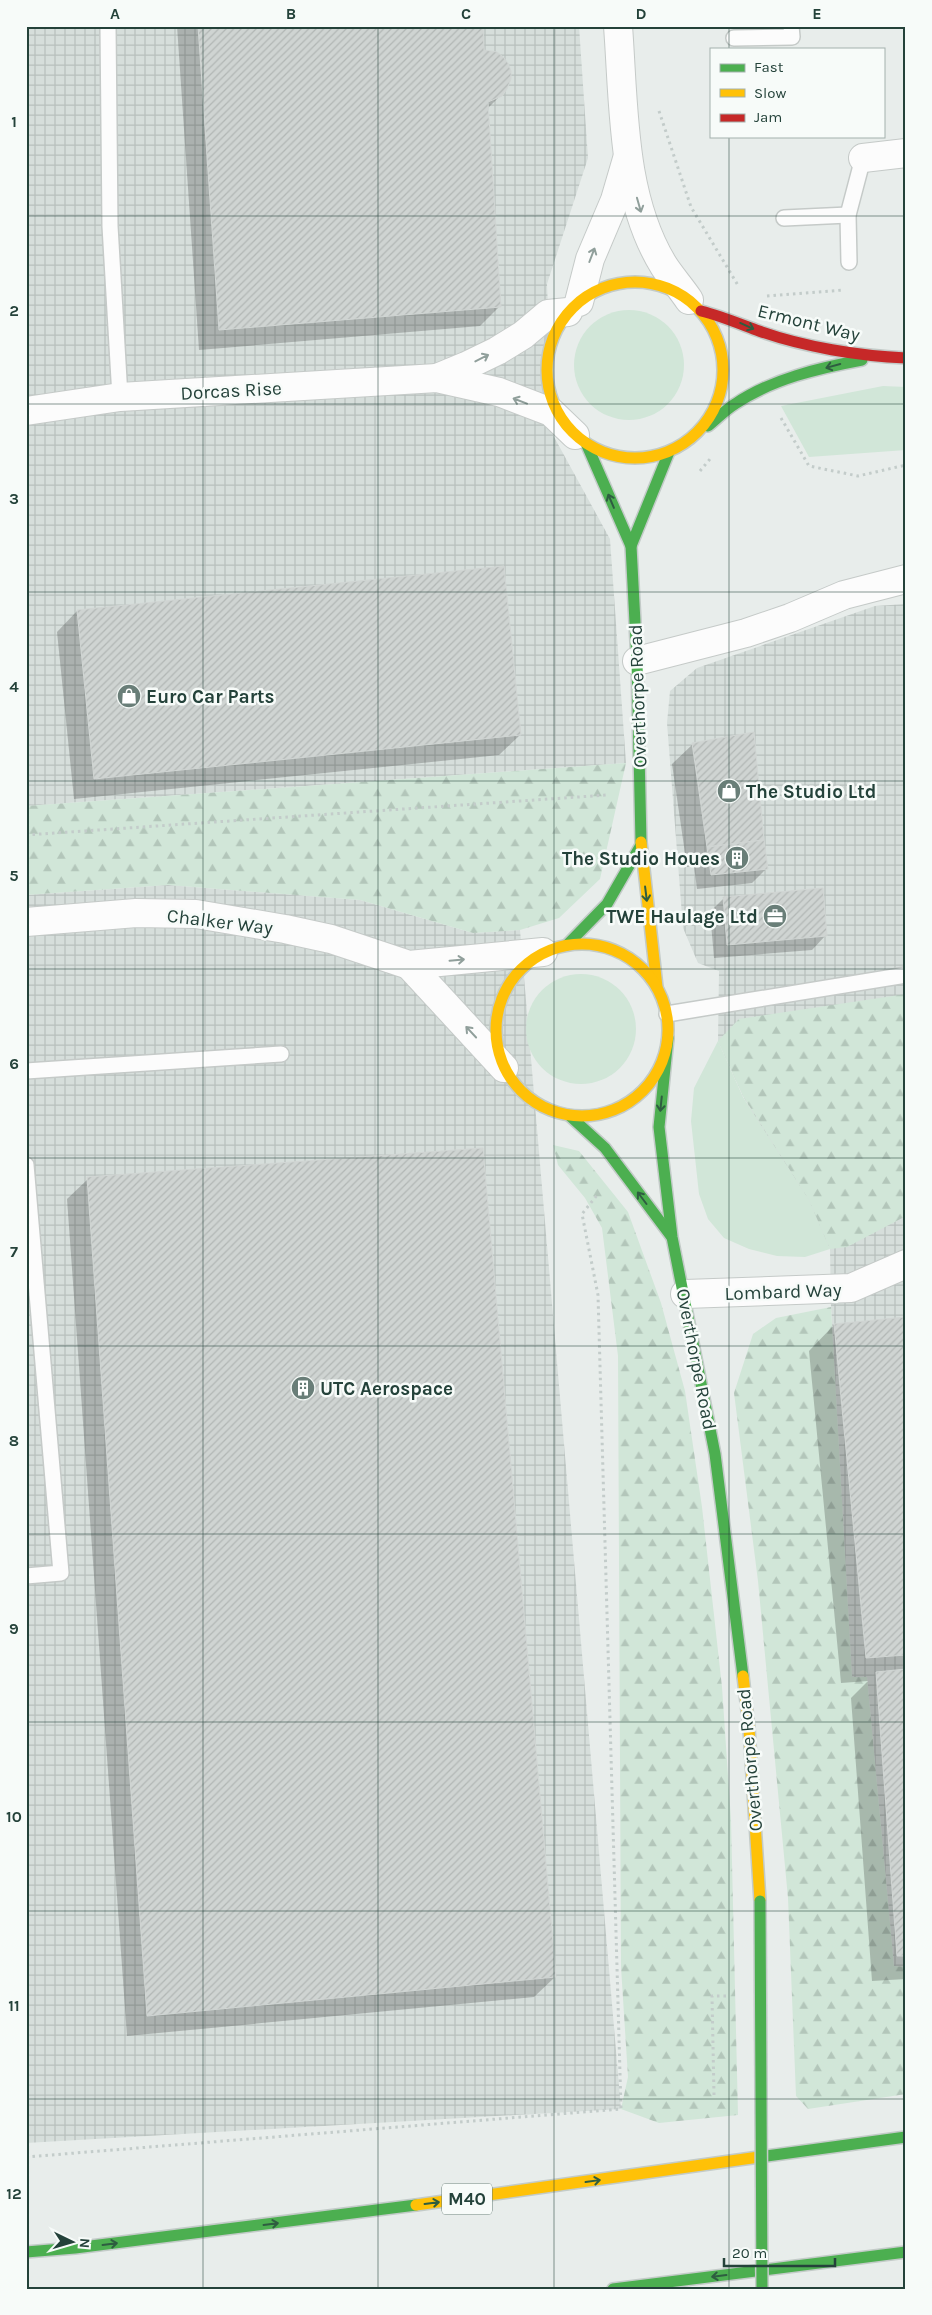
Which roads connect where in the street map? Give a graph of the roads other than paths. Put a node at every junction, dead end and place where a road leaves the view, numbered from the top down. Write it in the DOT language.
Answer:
graph roads {
  1 [pos="108,26"];
  2 [pos="618,26"];
  3 [pos="791,26"];
  4 [pos="734,38"];
  5 [pos="906,153"];
  6 [pos="627,158"];
  7 [pos="863,158"];
  8 [pos="848,215"];
  9 [pos="784,218"];
  10 [pos="850,262"];
  11 [pos="695,305"];
  12 [pos="574,307"];
  13 [pos="880,357"];
  14 [pos="906,358"];
  15 [pos="437,378"];
  16 [pos="120,397"];
  17 [pos="26,411"];
  18 [pos="581,439"];
  19 [pos="690,439"];
  20 [pos="670,452"];
  21 [pos="631,546"];
  22 [pos="906,579"];
  23 [pos="637,661"];
  24 [pos="641,845"];
  25 [pos="26,922"];
  26 [pos="555,949"];
  27 [pos="409,965"];
  28 [pos="906,975"];
  29 [pos="657,987"];
  30 [pos="667,1014"];
  31 [pos="668,1038"];
  32 [pos="281,1054"];
  33 [pos="504,1068"];
  34 [pos="26,1071"];
  35 [pos="570,1116"];
  36 [pos="26,1165"];
  37 [pos="672,1237"];
  38 [pos="906,1264"];
  39 [pos="685,1294"];
  40 [pos="26,1576"];
  41 [pos="906,2137"];
  42 [pos="26,2252"];
  43 [pos="906,2252"];
  44 [pos="613,2289"];
  45 [pos="762,2289"];
  1 -- 16 [label="lane"];
  2 -- 6 [label="street"];
  3 -- 4 [label="lane"];
  5 -- 7 [label="street"];
  6 -- 11 [label="street, one-way"];
  12 -- 6 [label="street, one-way"];
  7 -- 8 [label="lane"];
  8 -- 9 [label="lane"];
  8 -- 10 [label="lane"];
  11 -- 12 [label="main road"];
  11 -- 13 [label="main road, Ermont Way, one-way"];
  11 -- 19 [label="main road"];
  15 -- 12 [label="street, Dorcas Rise, one-way"];
  12 -- 18 [label="main road"];
  13 -- 14 [label="main road, Ermont Way"];
  13 -- 19 [label="main road, Ermont Way, one-way"];
  15 -- 16 [label="street, Dorcas Rise"];
  18 -- 15 [label="street, Dorcas Rise, one-way"];
  16 -- 17 [label="street, Dorcas Rise"];
  18 -- 20 [label="main road"];
  21 -- 18 [label="main road, Overthorpe Road, one-way"];
  19 -- 20 [label="main road"];
  20 -- 21 [label="main road, Overthorpe Road"];
  21 -- 23 [label="main road, Overthorpe Road"];
  22 -- 23 [label="street"];
  23 -- 24 [label="main road, Overthorpe Road"];
  24 -- 26 [label="main road"];
  24 -- 29 [label="main road, Overthorpe Road, one-way"];
  25 -- 27 [label="street, Chalker Way"];
  27 -- 26 [label="street, Chalker Way, one-way"];
  26 -- 29 [label="main road"];
  26 -- 33 [label="main road"];
  33 -- 27 [label="street, Chalker Way, one-way"];
  28 -- 30 [label="lane"];
  29 -- 30 [label="main road"];
  30 -- 31 [label="main road"];
  31 -- 35 [label="main road"];
  31 -- 37 [label="main road, Overthorpe Road, one-way"];
  32 -- 34 [label="lane"];
  33 -- 35 [label="main road"];
  37 -- 35 [label="main road, Overthorpe Road, one-way"];
  36 -- 40 [label="lane"];
  37 -- 39 [label="main road, Overthorpe Road"];
  38 -- 39 [label="street, Lombard Way"];
  39 -- 45 [label="main road, Overthorpe Road, bridge"];
  42 -- 41 [label="main road, M40, one-way"];
  43 -- 44 [label="main road, one-way"];
}
